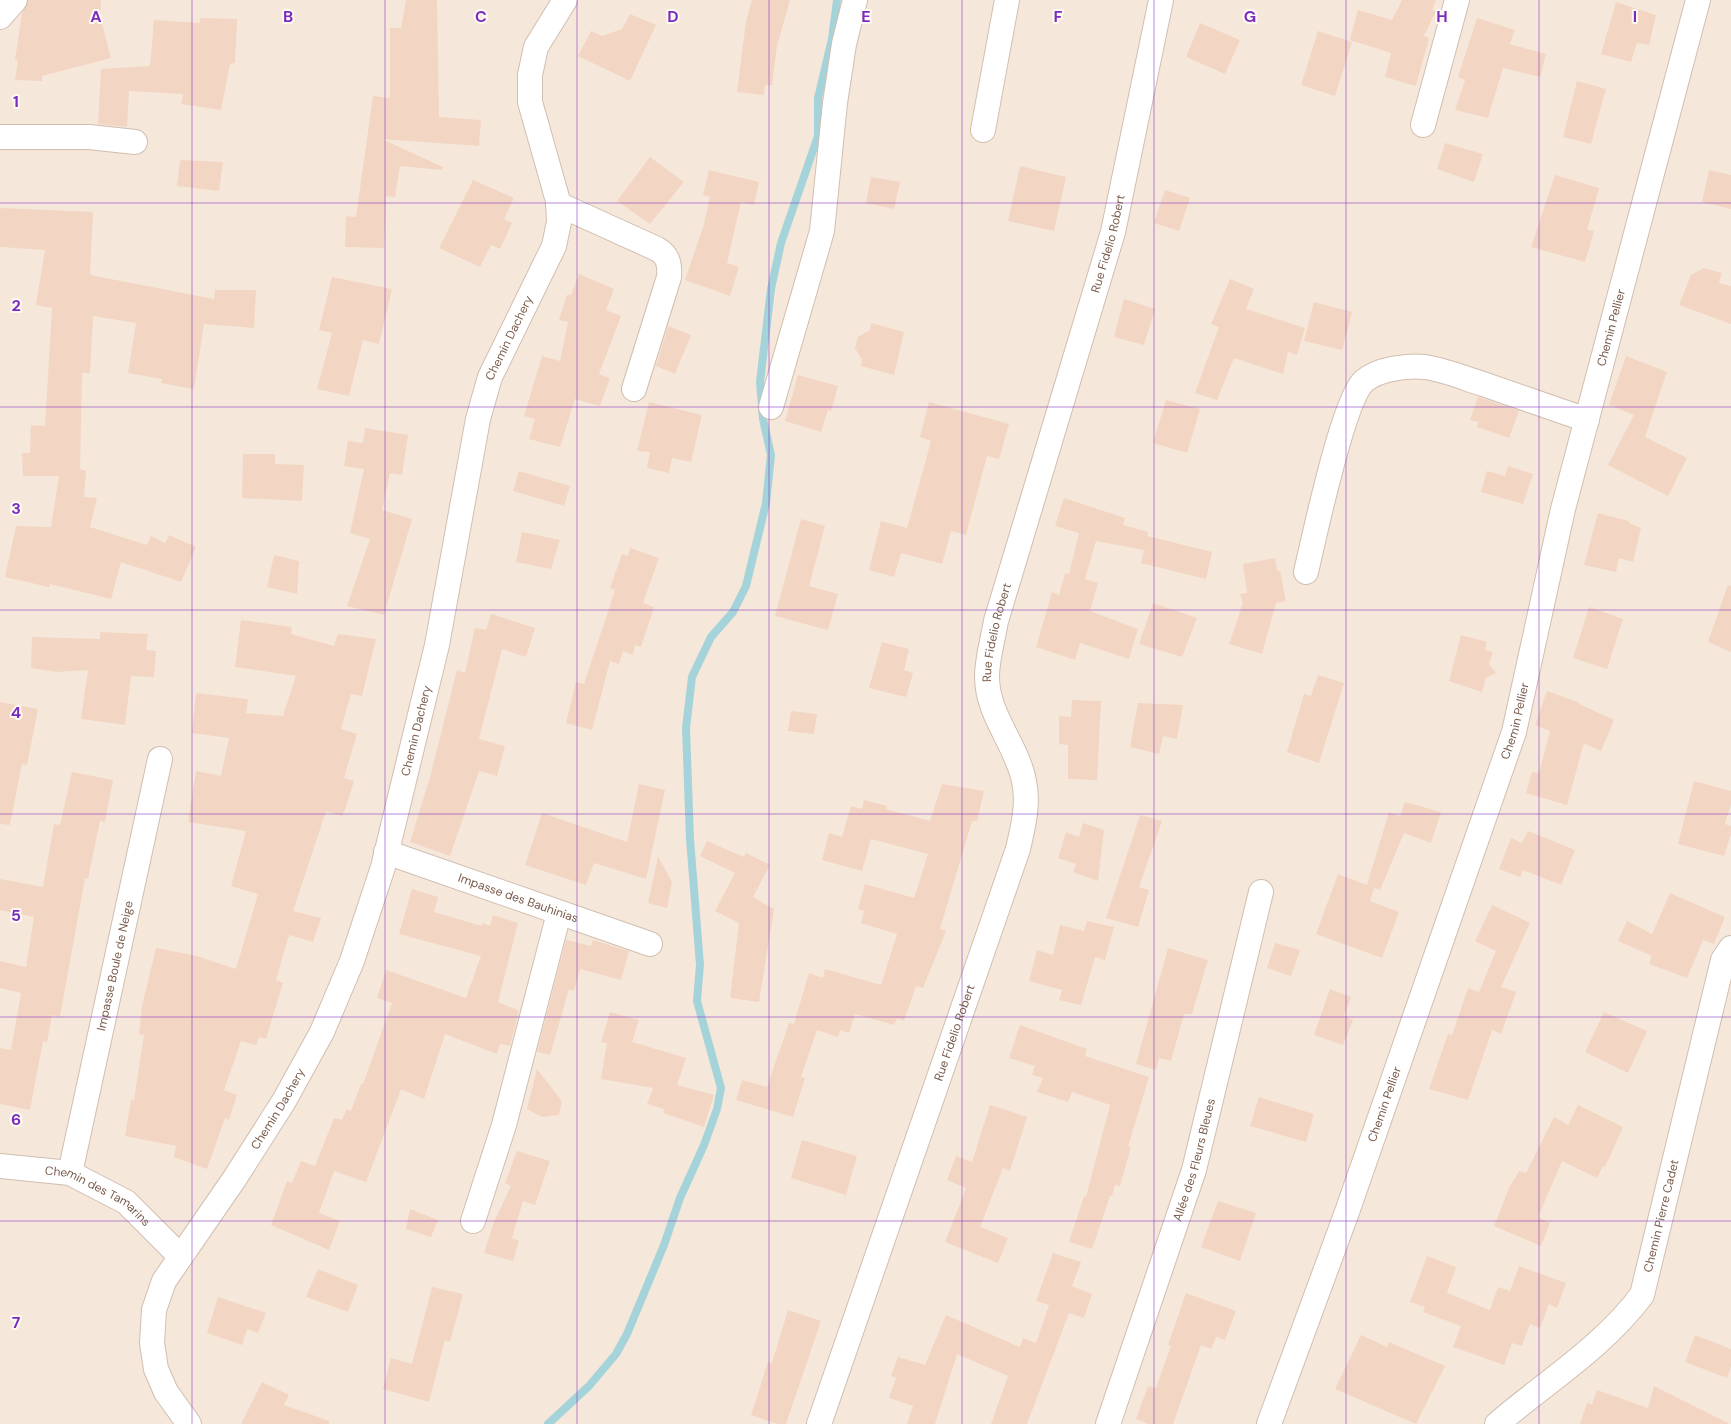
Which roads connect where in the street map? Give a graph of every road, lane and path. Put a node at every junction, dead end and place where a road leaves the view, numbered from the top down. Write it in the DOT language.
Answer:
graph roads {
  1 [pos="15,0"];
  2 [pos="565,0"];
  3 [pos="855,0"];
  4 [pos="1007,0"];
  5 [pos="1160,0"];
  6 [pos="1457,0"];
  7 [pos="1698,0"];
  8 [pos="0,17"];
  9 [pos="1423,125"];
  10 [pos="983,130"];
  11 [pos="0,137"];
  12 [pos="135,142"];
  13 [pos="558,204"];
  14 [pos="634,389"];
  15 [pos="771,407"];
  16 [pos="1587,420"];
  17 [pos="1306,572"];
  18 [pos="160,759"];
  19 [pos="386,852"];
  20 [pos="1261,892"];
  21 [pos="559,913"];
  22 [pos="650,944"];
  23 [pos="1731,948"];
  24 [pos="0,1166"];
  25 [pos="70,1173"];
  26 [pos="473,1221"];
  27 [pos="180,1256"];
  28 [pos="189,1424"];
  29 [pos="819,1424"];
  30 [pos="1108,1424"];
  31 [pos="1269,1424"];
  32 [pos="1497,1424"];
  1 -- 8 [label="street"];
  2 -- 13 [label="street, Chemin Dachery"];
  3 -- 15 [label="street"];
  4 -- 10 [label="street"];
  5 -- 29 [label="street, Rue Fidelio Robert"];
  6 -- 9 [label="street"];
  7 -- 16 [label="street, Chemin Pellier"];
  11 -- 12 [label="street"];
  13 -- 14 [label="street"];
  13 -- 19 [label="street, Chemin Dachery"];
  16 -- 17 [label="street"];
  16 -- 31 [label="street, Chemin Pellier"];
  18 -- 25 [label="street, Impasse Boule de Neige"];
  19 -- 21 [label="street, Impasse des Bauhinias"];
  19 -- 27 [label="street, Chemin Dachery"];
  20 -- 30 [label="street, Allée des Fleurs Bleues"];
  21 -- 22 [label="street, Impasse des Bauhinias"];
  21 -- 26 [label="street"];
  23 -- 32 [label="street, Chemin Pierre Cadet"];
  24 -- 25 [label="street, Chemin des Tamarins"];
  25 -- 27 [label="street, Chemin des Tamarins"];
  27 -- 28 [label="street, Chemin Dachery"];
}
